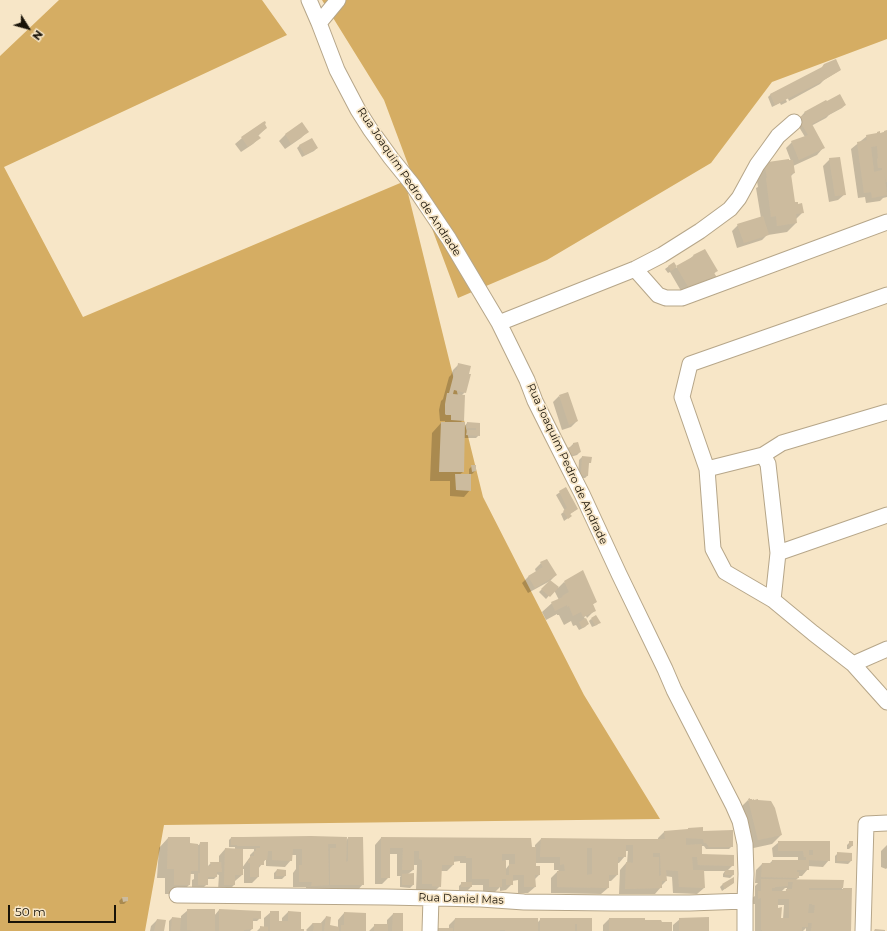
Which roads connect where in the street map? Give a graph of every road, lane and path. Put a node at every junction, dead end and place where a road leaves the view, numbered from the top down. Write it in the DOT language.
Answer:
graph roads {
  1 [pos="309,0"];
  2 [pos="338,0"];
  3 [pos="319,23"];
  4 [pos="794,122"];
  5 [pos="887,222"];
  6 [pos="635,269"];
  7 [pos="887,295"];
  8 [pos="499,323"];
  9 [pos="887,412"];
  10 [pos="763,455"];
  11 [pos="707,470"];
  12 [pos="887,515"];
  13 [pos="778,553"];
  14 [pos="773,600"];
  15 [pos="887,649"];
  16 [pos="853,664"];
  17 [pos="887,702"];
  18 [pos="887,823"];
  19 [pos="177,895"];
  20 [pos="431,898"];
  21 [pos="745,901"];
  22 [pos="430,931"];
  23 [pos="745,931"];
  24 [pos="863,931"];
  1 -- 3 [label="street, Rua Joaquim Pedro de Andrade"];
  2 -- 3 [label="street"];
  3 -- 8 [label="street, Rua Joaquim Pedro de Andrade"];
  4 -- 6 [label="street"];
  5 -- 6 [label="street"];
  6 -- 8 [label="street"];
  7 -- 11 [label="street"];
  8 -- 21 [label="street, Rua Joaquim Pedro de Andrade"];
  9 -- 10 [label="street"];
  10 -- 11 [label="street"];
  10 -- 13 [label="street"];
  11 -- 14 [label="street"];
  12 -- 13 [label="street"];
  13 -- 14 [label="street"];
  14 -- 16 [label="street"];
  15 -- 16 [label="street"];
  16 -- 17 [label="street"];
  18 -- 24 [label="street"];
  19 -- 20 [label="street, Rua Daniel Mas"];
  20 -- 21 [label="street, Rua Daniel Mas"];
  20 -- 22 [label="street"];
  21 -- 23 [label="street, Rua Joaquim Pedro de Andrade"];
}
